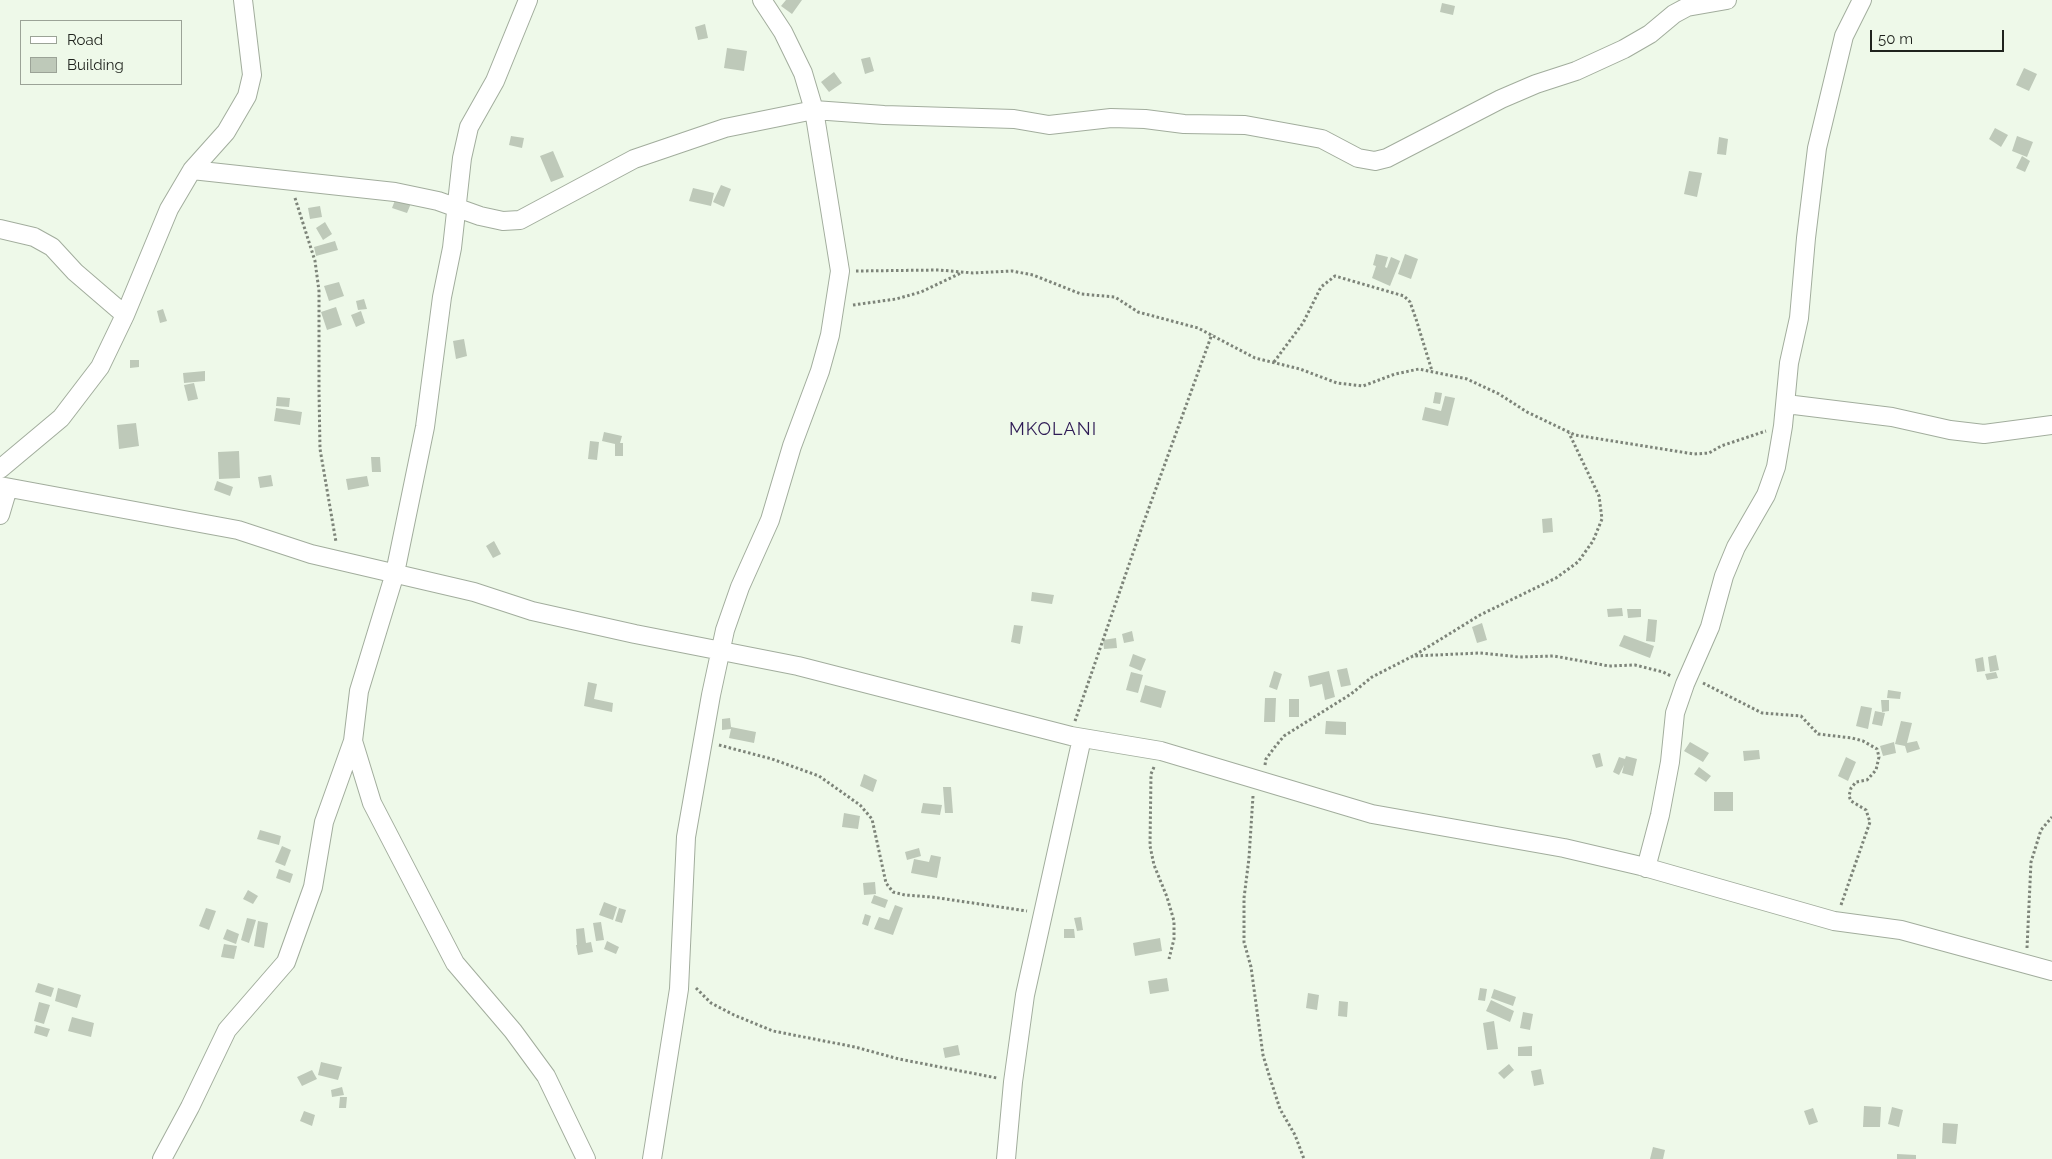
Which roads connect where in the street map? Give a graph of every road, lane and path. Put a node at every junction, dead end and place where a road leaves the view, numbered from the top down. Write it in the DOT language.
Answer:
graph roads {
  1 [pos="243,0"];
  2 [pos="528,0"];
  3 [pos="762,0"];
  4 [pos="1727,0"];
  5 [pos="1862,0"];
  6 [pos="814,110"];
  7 [pos="192,170"];
  8 [pos="289,181"];
  9 [pos="457,206"];
  10 [pos="0,228"];
  11 [pos="840,271"];
  12 [pos="961,273"];
  13 [pos="835,308"];
  14 [pos="125,315"];
  15 [pos="1212,334"];
  16 [pos="1274,362"];
  17 [pos="1432,370"];
  18 [pos="1786,404"];
  19 [pos="2052,425"];
  20 [pos="1784,426"];
  21 [pos="1568,432"];
  22 [pos="0,469"];
  23 [pos="4,487"];
  24 [pos="0,515"];
  25 [pos="340,562"];
  26 [pos="395,573"];
  27 [pos="721,651"];
  28 [pos="1413,656"];
  29 [pos="1687,680"];
  30 [pos="1076,737"];
  31 [pos="353,741"];
  32 [pos="704,742"];
  33 [pos="1161,751"];
  34 [pos="1259,779"];
  35 [pos="2052,817"];
  36 [pos="1646,868"];
  37 [pos="1042,913"];
  38 [pos="1834,921"];
  39 [pos="1169,959"];
  40 [pos="2025,963"];
  41 [pos="680,971"];
  42 [pos="2052,971"];
  43 [pos="1013,1082"];
  44 [pos="162,1159"];
  45 [pos="586,1159"];
  46 [pos="652,1159"];
  47 [pos="1006,1159"];
  48 [pos="1304,1159"];
  1 -- 7 [label="street"];
  2 -- 9 [label="street"];
  3 -- 6 [label="street"];
  4 -- 6 [label="street"];
  5 -- 18 [label="street"];
  6 -- 9 [label="street"];
  6 -- 11 [label="street"];
  7 -- 8 [label="street"];
  7 -- 14 [label="street"];
  8 -- 9 [label="street"];
  8 -- 25 [label="path"];
  9 -- 26 [label="street"];
  10 -- 14 [label="street"];
  11 -- 12 [label="path"];
  11 -- 13 [label="street"];
  12 -- 13 [label="path"];
  12 -- 15 [label="path"];
  13 -- 27 [label="street"];
  14 -- 22 [label="street"];
  15 -- 16 [label="path"];
  15 -- 30 [label="path"];
  16 -- 17 [label="path"];
  16 -- 17 [label="path"];
  17 -- 21 [label="path"];
  18 -- 19 [label="street"];
  18 -- 20 [label="street"];
  20 -- 21 [label="path"];
  20 -- 29 [label="street"];
  21 -- 28 [label="path"];
  23 -- 24 [label="street"];
  23 -- 25 [label="street"];
  25 -- 26 [label="street"];
  26 -- 27 [label="street"];
  26 -- 31 [label="street"];
  27 -- 30 [label="street"];
  27 -- 32 [label="street"];
  28 -- 29 [label="path"];
  28 -- 34 [label="path"];
  29 -- 36 [label="street"];
  29 -- 38 [label="path"];
  30 -- 33 [label="street"];
  30 -- 37 [label="street"];
  31 -- 44 [label="street"];
  31 -- 45 [label="street"];
  32 -- 37 [label="path"];
  32 -- 41 [label="street"];
  33 -- 34 [label="street"];
  33 -- 39 [label="path"];
  34 -- 36 [label="street"];
  34 -- 48 [label="path"];
  35 -- 40 [label="path"];
  36 -- 38 [label="street"];
  37 -- 43 [label="street"];
  38 -- 40 [label="street"];
  40 -- 42 [label="street"];
  41 -- 43 [label="path"];
  41 -- 46 [label="street"];
  43 -- 47 [label="street"];
}
